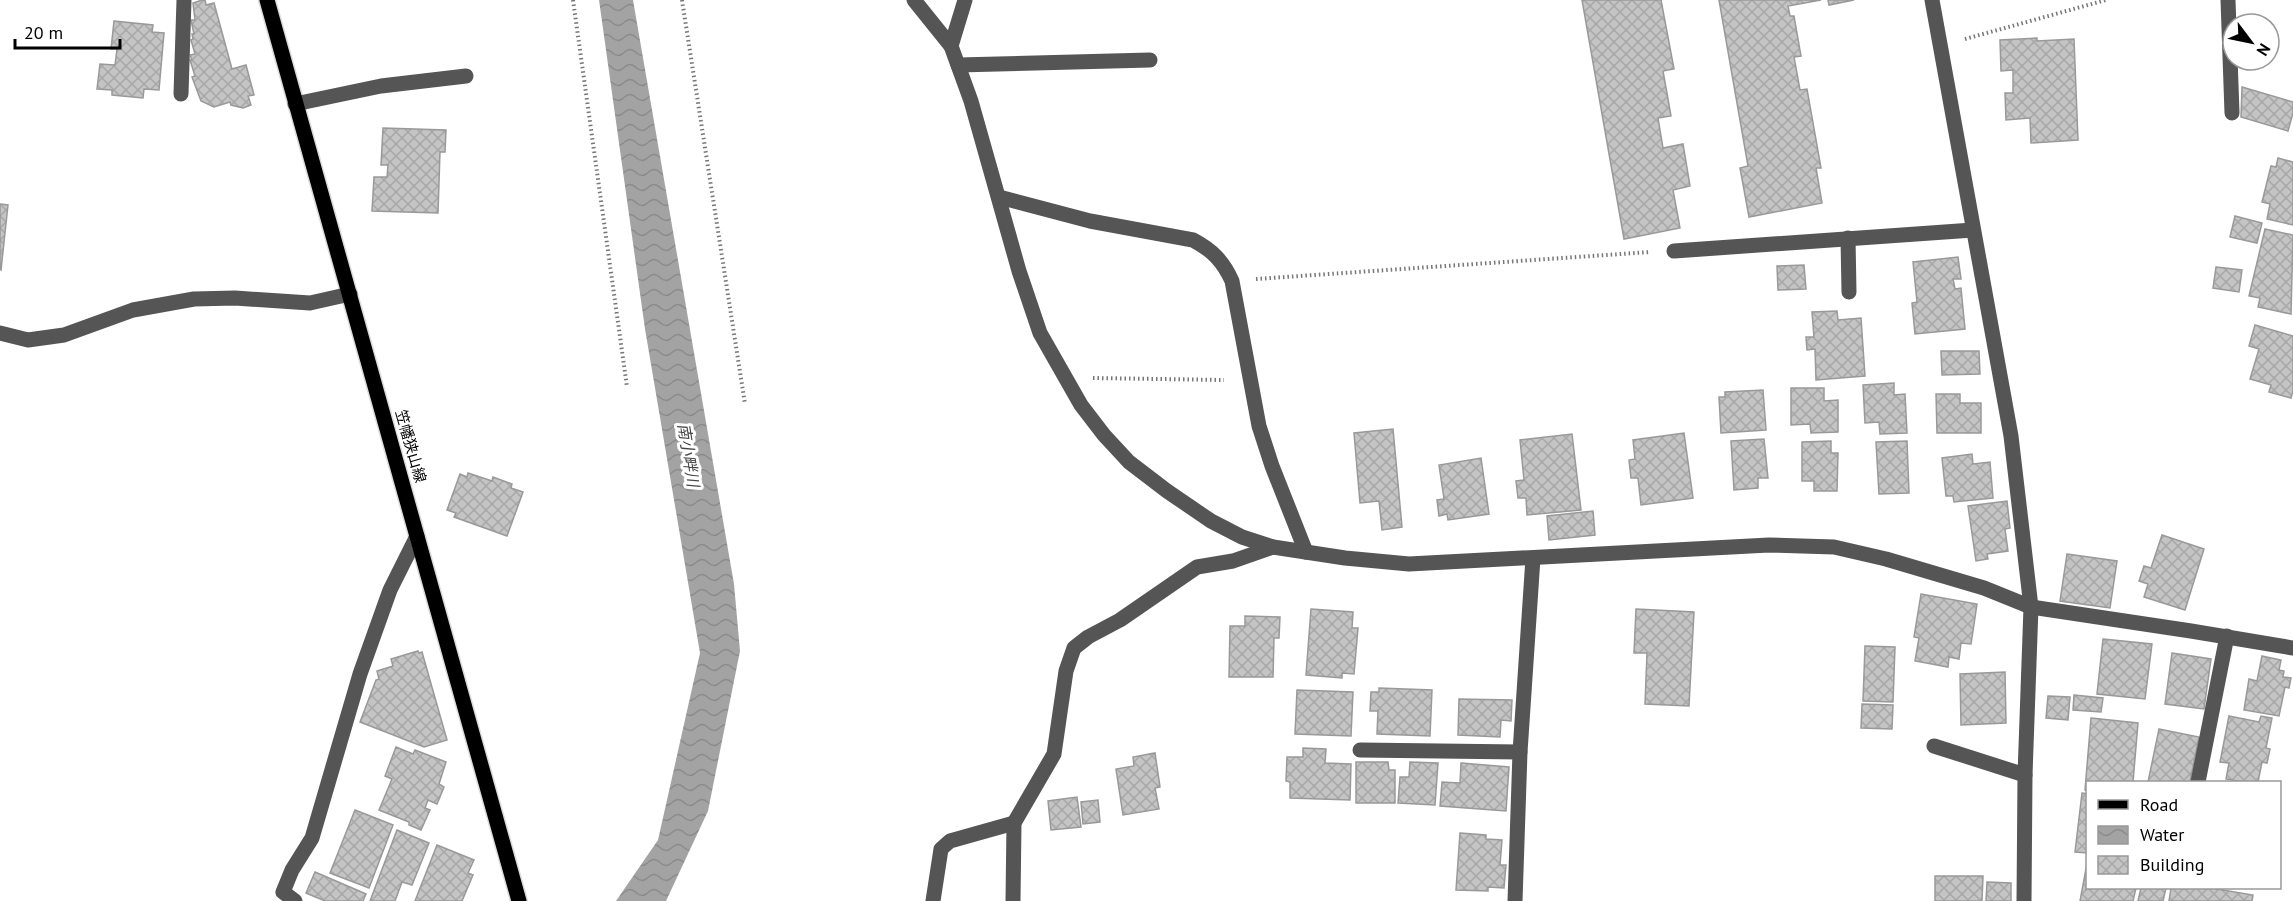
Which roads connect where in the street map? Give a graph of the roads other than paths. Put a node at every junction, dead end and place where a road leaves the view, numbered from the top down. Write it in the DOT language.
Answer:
graph roads {
  1 [pos="184,0"];
  2 [pos="267,0"];
  3 [pos="914,0"];
  4 [pos="965,0"];
  5 [pos="1932,0"];
  6 [pos="2228,0"];
  7 [pos="951,46"];
  8 [pos="1150,60"];
  9 [pos="958,65"];
  10 [pos="466,76"];
  11 [pos="181,94"];
  12 [pos="296,104"];
  13 [pos="2232,113"];
  14 [pos="999,197"];
  15 [pos="1973,230"];
  16 [pos="1848,238"];
  17 [pos="1674,251"];
  18 [pos="1849,292"];
  19 [pos="350,294"];
  20 [pos="0,333"];
  21 [pos="417,536"];
  22 [pos="1273,547"];
  23 [pos="1306,552"];
  24 [pos="1533,558"];
  25 [pos="2031,607"];
  26 [pos="2228,636"];
  27 [pos="2293,648"];
  28 [pos="1934,746"];
  29 [pos="1360,750"];
  30 [pos="1521,752"];
  31 [pos="2025,775"];
  32 [pos="2198,781"];
  33 [pos="1014,823"];
  34 [pos="295,901"];
  35 [pos="519,901"];
  36 [pos="933,901"];
  37 [pos="1013,901"];
  38 [pos="1515,901"];
  39 [pos="2024,901"];
  1 -- 11 [label="street"];
  2 -- 12 [label="main road, 笠幡狭山線"];
  3 -- 7 [label="street"];
  4 -- 7 [label="street"];
  5 -- 15 [label="street"];
  6 -- 13 [label="street"];
  7 -- 9 [label="street"];
  8 -- 9 [label="street"];
  9 -- 14 [label="street"];
  10 -- 12 [label="street"];
  12 -- 19 [label="main road, 笠幡狭山線"];
  14 -- 22 [label="street"];
  14 -- 23 [label="street"];
  15 -- 16 [label="street"];
  15 -- 25 [label="street"];
  16 -- 17 [label="street"];
  16 -- 18 [label="street"];
  19 -- 20 [label="street"];
  19 -- 21 [label="main road, 笠幡狭山線"];
  21 -- 34 [label="street"];
  21 -- 35 [label="main road, 笠幡狭山線"];
  22 -- 23 [label="street"];
  22 -- 33 [label="street"];
  23 -- 24 [label="street"];
  24 -- 25 [label="street"];
  24 -- 30 [label="street"];
  25 -- 26 [label="street"];
  25 -- 31 [label="street"];
  26 -- 27 [label="street"];
  26 -- 32 [label="street"];
  28 -- 31 [label="street"];
  29 -- 30 [label="street"];
  30 -- 38 [label="street"];
  31 -- 39 [label="street"];
  33 -- 36 [label="street"];
  33 -- 37 [label="street"];
}
